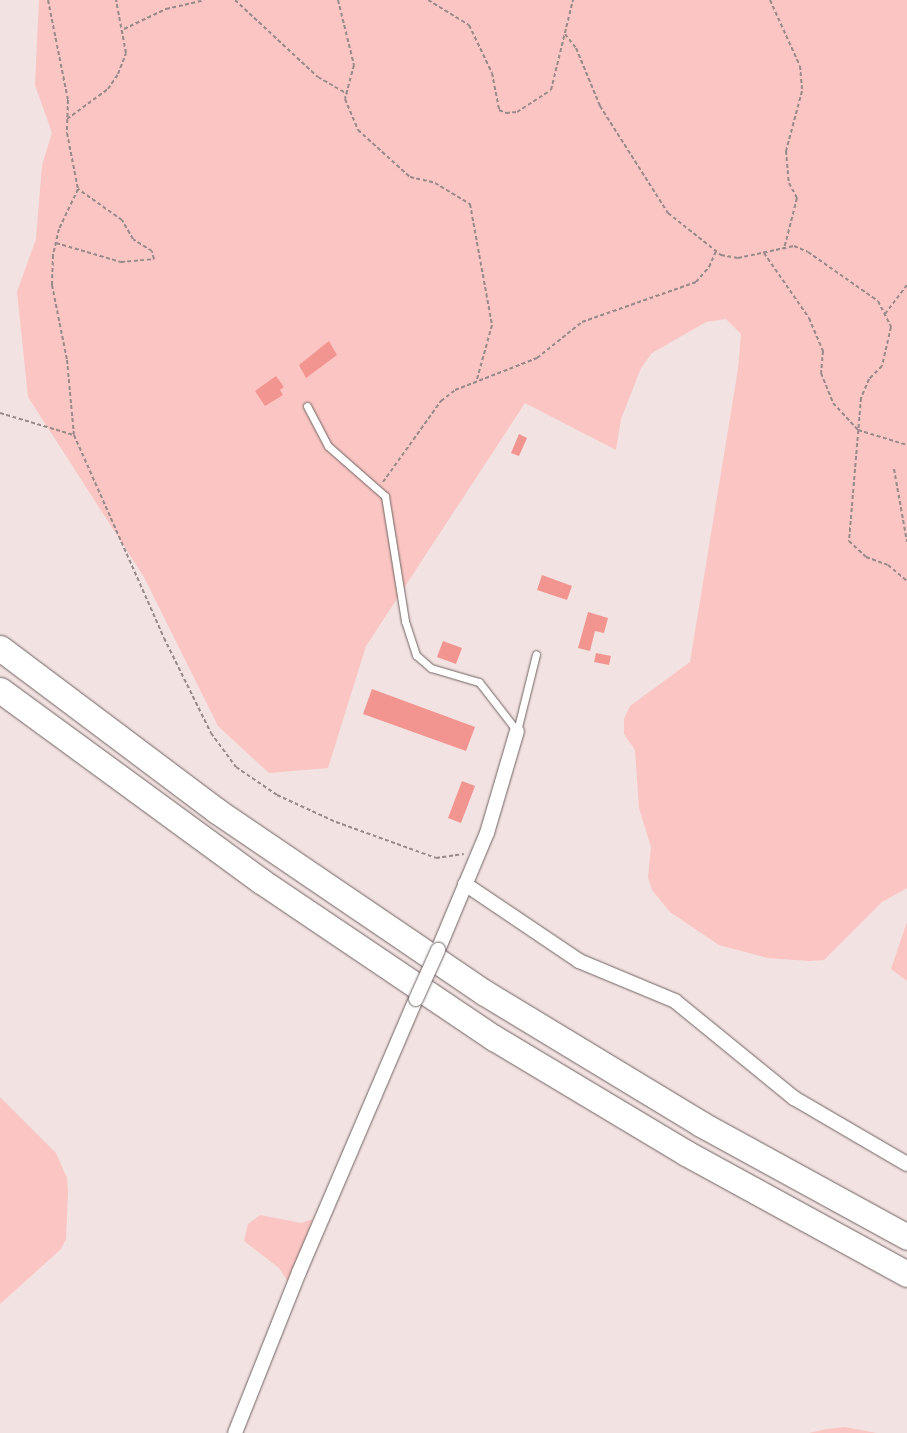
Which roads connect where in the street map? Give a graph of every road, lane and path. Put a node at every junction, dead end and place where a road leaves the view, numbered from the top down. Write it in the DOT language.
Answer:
graph roads {
  1 [pos="48,0"];
  2 [pos="116,0"];
  3 [pos="204,0"];
  4 [pos="235,0"];
  5 [pos="338,0"];
  6 [pos="428,0"];
  7 [pos="573,0"];
  8 [pos="770,0"];
  9 [pos="124,29"];
  10 [pos="565,34"];
  11 [pos="347,94"];
  12 [pos="67,119"];
  13 [pos="78,189"];
  14 [pos="56,243"];
  15 [pos="784,249"];
  16 [pos="716,250"];
  17 [pos="764,253"];
  18 [pos="907,285"];
  19 [pos="885,314"];
  20 [pos="477,379"];
  21 [pos="307,406"];
  22 [pos="0,413"];
  23 [pos="858,430"];
  24 [pos="74,435"];
  25 [pos="907,445"];
  26 [pos="894,469"];
  27 [pos="379,487"];
  28 [pos="907,542"];
  29 [pos="907,581"];
  30 [pos="0,648"];
  31 [pos="536,654"];
  32 [pos="0,690"];
  33 [pos="517,731"];
  34 [pos="482,845"];
  35 [pos="465,884"];
  36 [pos="907,1164"];
  37 [pos="907,1237"];
  38 [pos="907,1274"];
  39 [pos="235,1433"];
  1 -- 12 [label="path"];
  2 -- 9 [label="path"];
  3 -- 9 [label="path"];
  4 -- 11 [label="path"];
  5 -- 11 [label="path"];
  6 -- 10 [label="path"];
  7 -- 10 [label="path"];
  8 -- 15 [label="path"];
  9 -- 12 [label="path"];
  10 -- 16 [label="path"];
  11 -- 20 [label="path"];
  12 -- 13 [label="path"];
  13 -- 14 [label="path"];
  13 -- 14 [label="path"];
  14 -- 24 [label="path"];
  15 -- 17 [label="path"];
  15 -- 19 [label="path"];
  16 -- 17 [label="path"];
  16 -- 20 [label="path"];
  17 -- 23 [label="path"];
  18 -- 19 [label="path"];
  19 -- 23 [label="path"];
  20 -- 27 [label="path"];
  21 -- 27 [label="lane"];
  22 -- 24 [label="path"];
  23 -- 25 [label="path"];
  23 -- 29 [label="path"];
  24 -- 34 [label="path"];
  26 -- 28 [label="path"];
  27 -- 33 [label="lane"];
  30 -- 37 [label="highway"];
  31 -- 33 [label="lane"];
  32 -- 38 [label="highway"];
  33 -- 34 [label="street"];
  34 -- 35 [label="street"];
  35 -- 36 [label="street"];
  35 -- 39 [label="street, bridge"];
}
